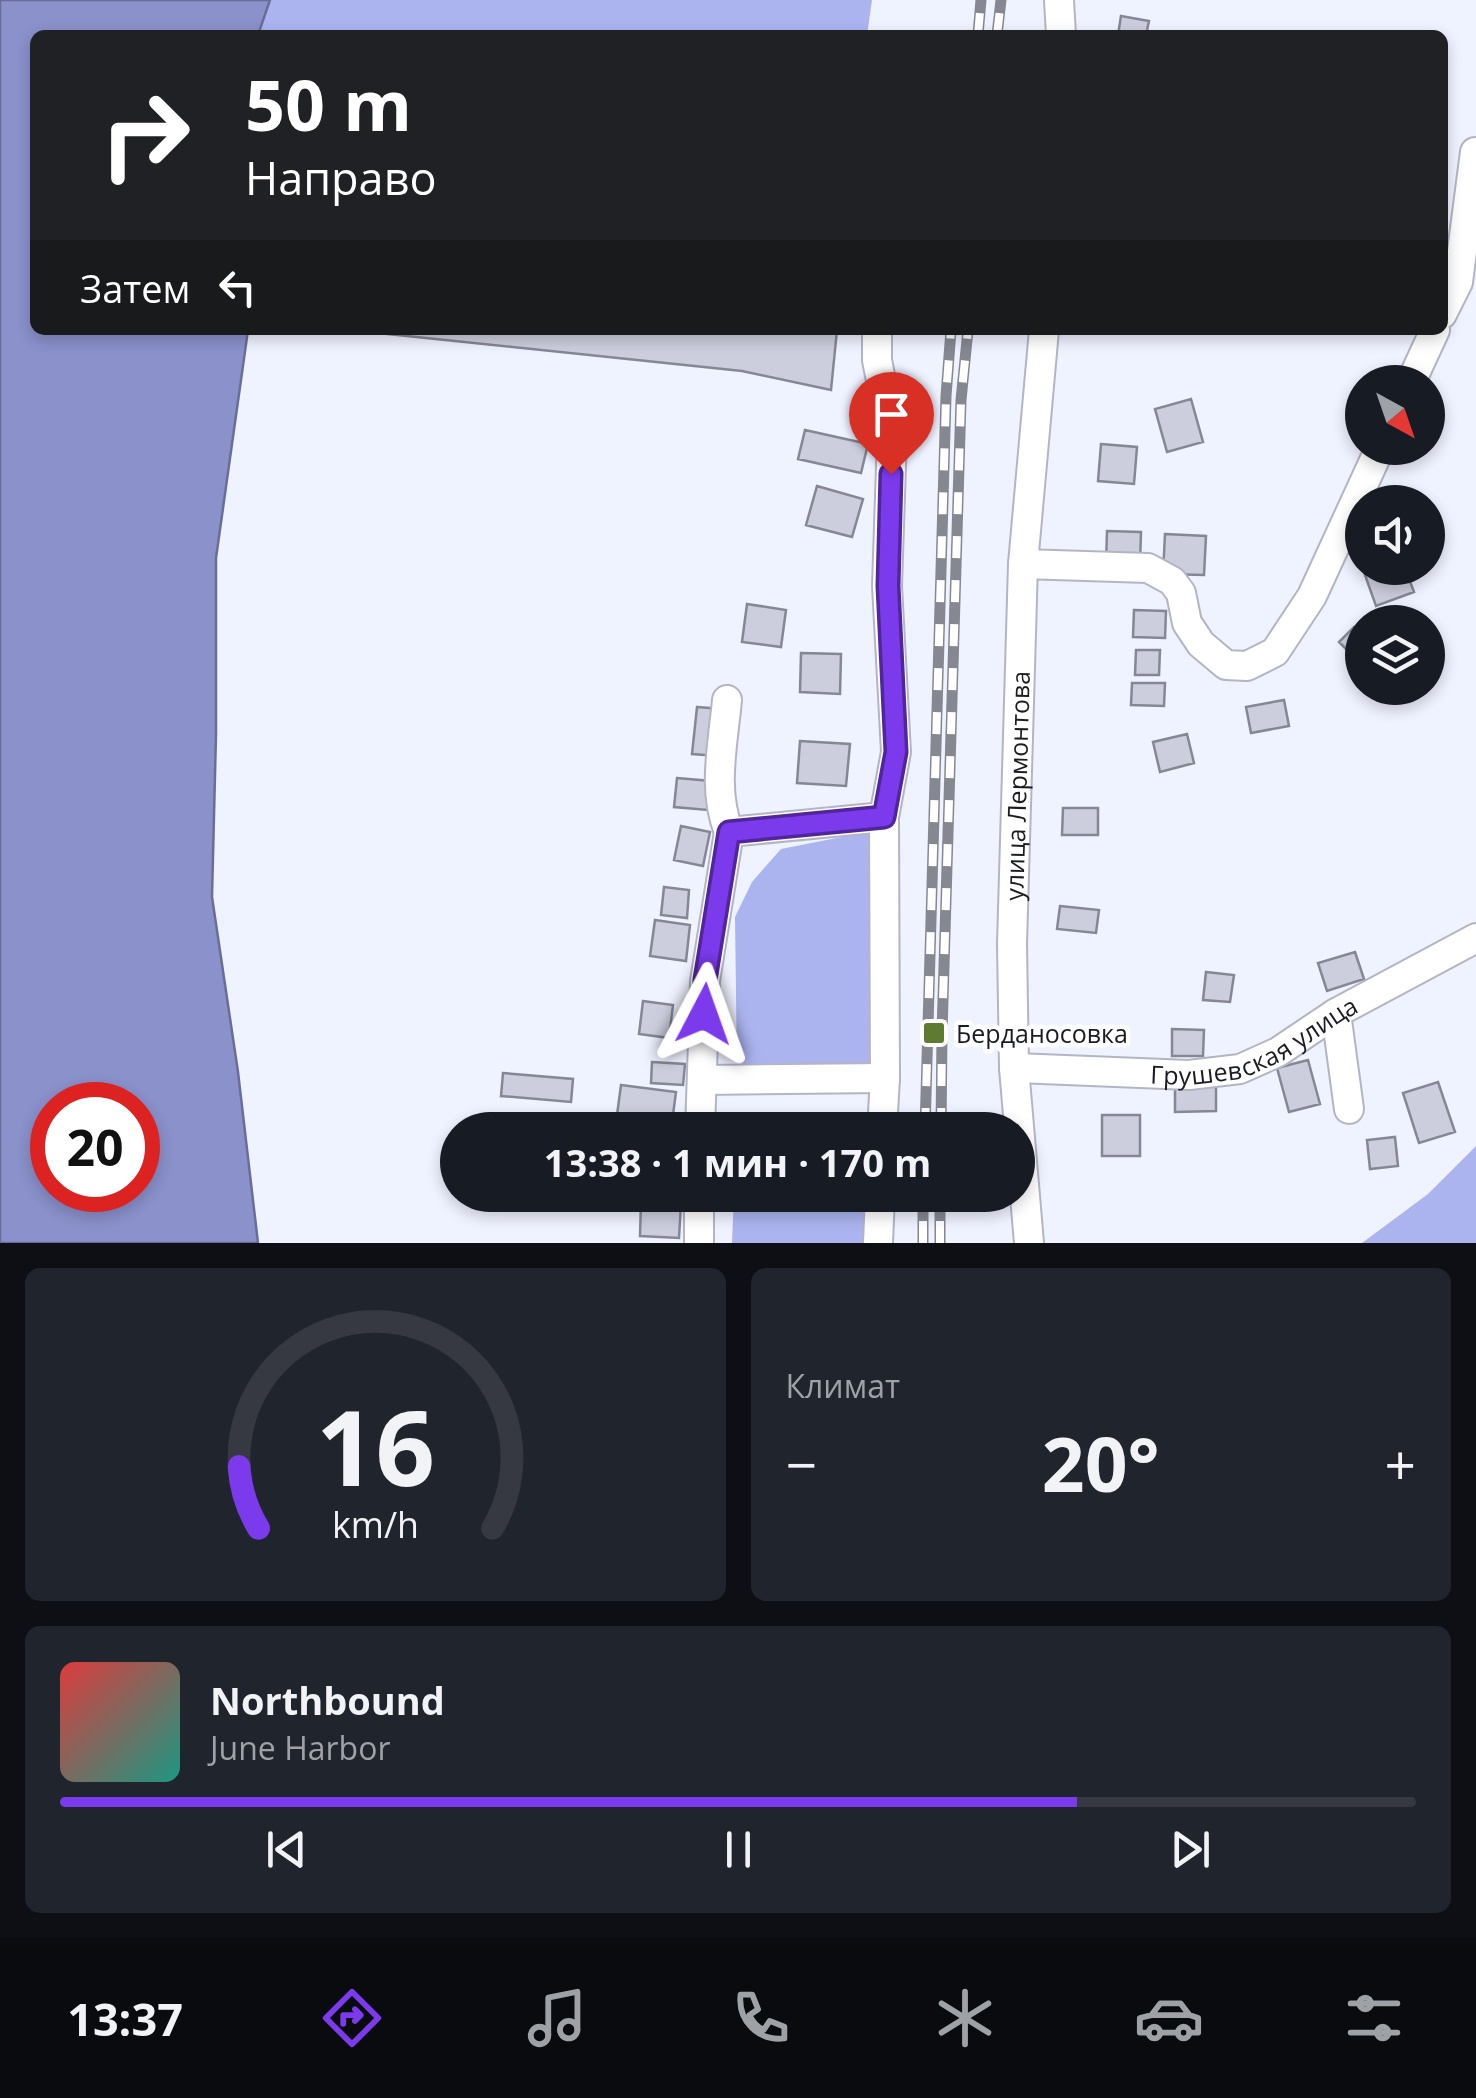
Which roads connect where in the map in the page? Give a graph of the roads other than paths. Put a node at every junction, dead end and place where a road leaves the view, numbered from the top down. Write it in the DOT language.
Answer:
graph roads {
  1 [pos="1060,0"];
  2 [pos="1060,30"];
  3 [pos="1474,152"];
  4 [pos="1448,302"];
  5 [pos="877,335"];
  6 [pos="1044,335"];
  7 [pos="1433,335"];
  8 [pos="1419,365"];
  9 [pos="1372,465"];
  10 [pos="1023,564"];
  11 [pos="727,700"];
  12 [pos="884,817"];
  13 [pos="729,832"];
  14 [pos="1476,938"];
  15 [pos="1336,1013"];
  16 [pos="1014,1068"];
  17 [pos="884,1078"];
  18 [pos="702,1080"];
  19 [pos="1348,1109"];
  20 [pos="701,1112"];
  21 [pos="883,1112"];
  22 [pos="699,1212"];
  23 [pos="879,1212"];
  24 [pos="698,1243"];
  25 [pos="878,1243"];
  26 [pos="1029,1243"];
  1 -- 2 [label="street"];
  3 -- 4 [label="street"];
  5 -- 12 [label="street"];
  6 -- 10 [label="street, улица Лермонтова"];
  7 -- 8 [label="street"];
  9 -- 10 [label="street"];
  10 -- 16 [label="street, улица Лермонтова"];
  11 -- 13 [label="street"];
  12 -- 13 [label="street"];
  12 -- 17 [label="street"];
  13 -- 18 [label="street"];
  14 -- 15 [label="street, Грушевская улица"];
  15 -- 16 [label="street, Грушевская улица"];
  15 -- 19 [label="street"];
  16 -- 26 [label="street, улица Лермонтова"];
  17 -- 18 [label="street"];
  17 -- 21 [label="street"];
  18 -- 20 [label="street"];
  22 -- 24 [label="street"];
  23 -- 25 [label="street"];
}
